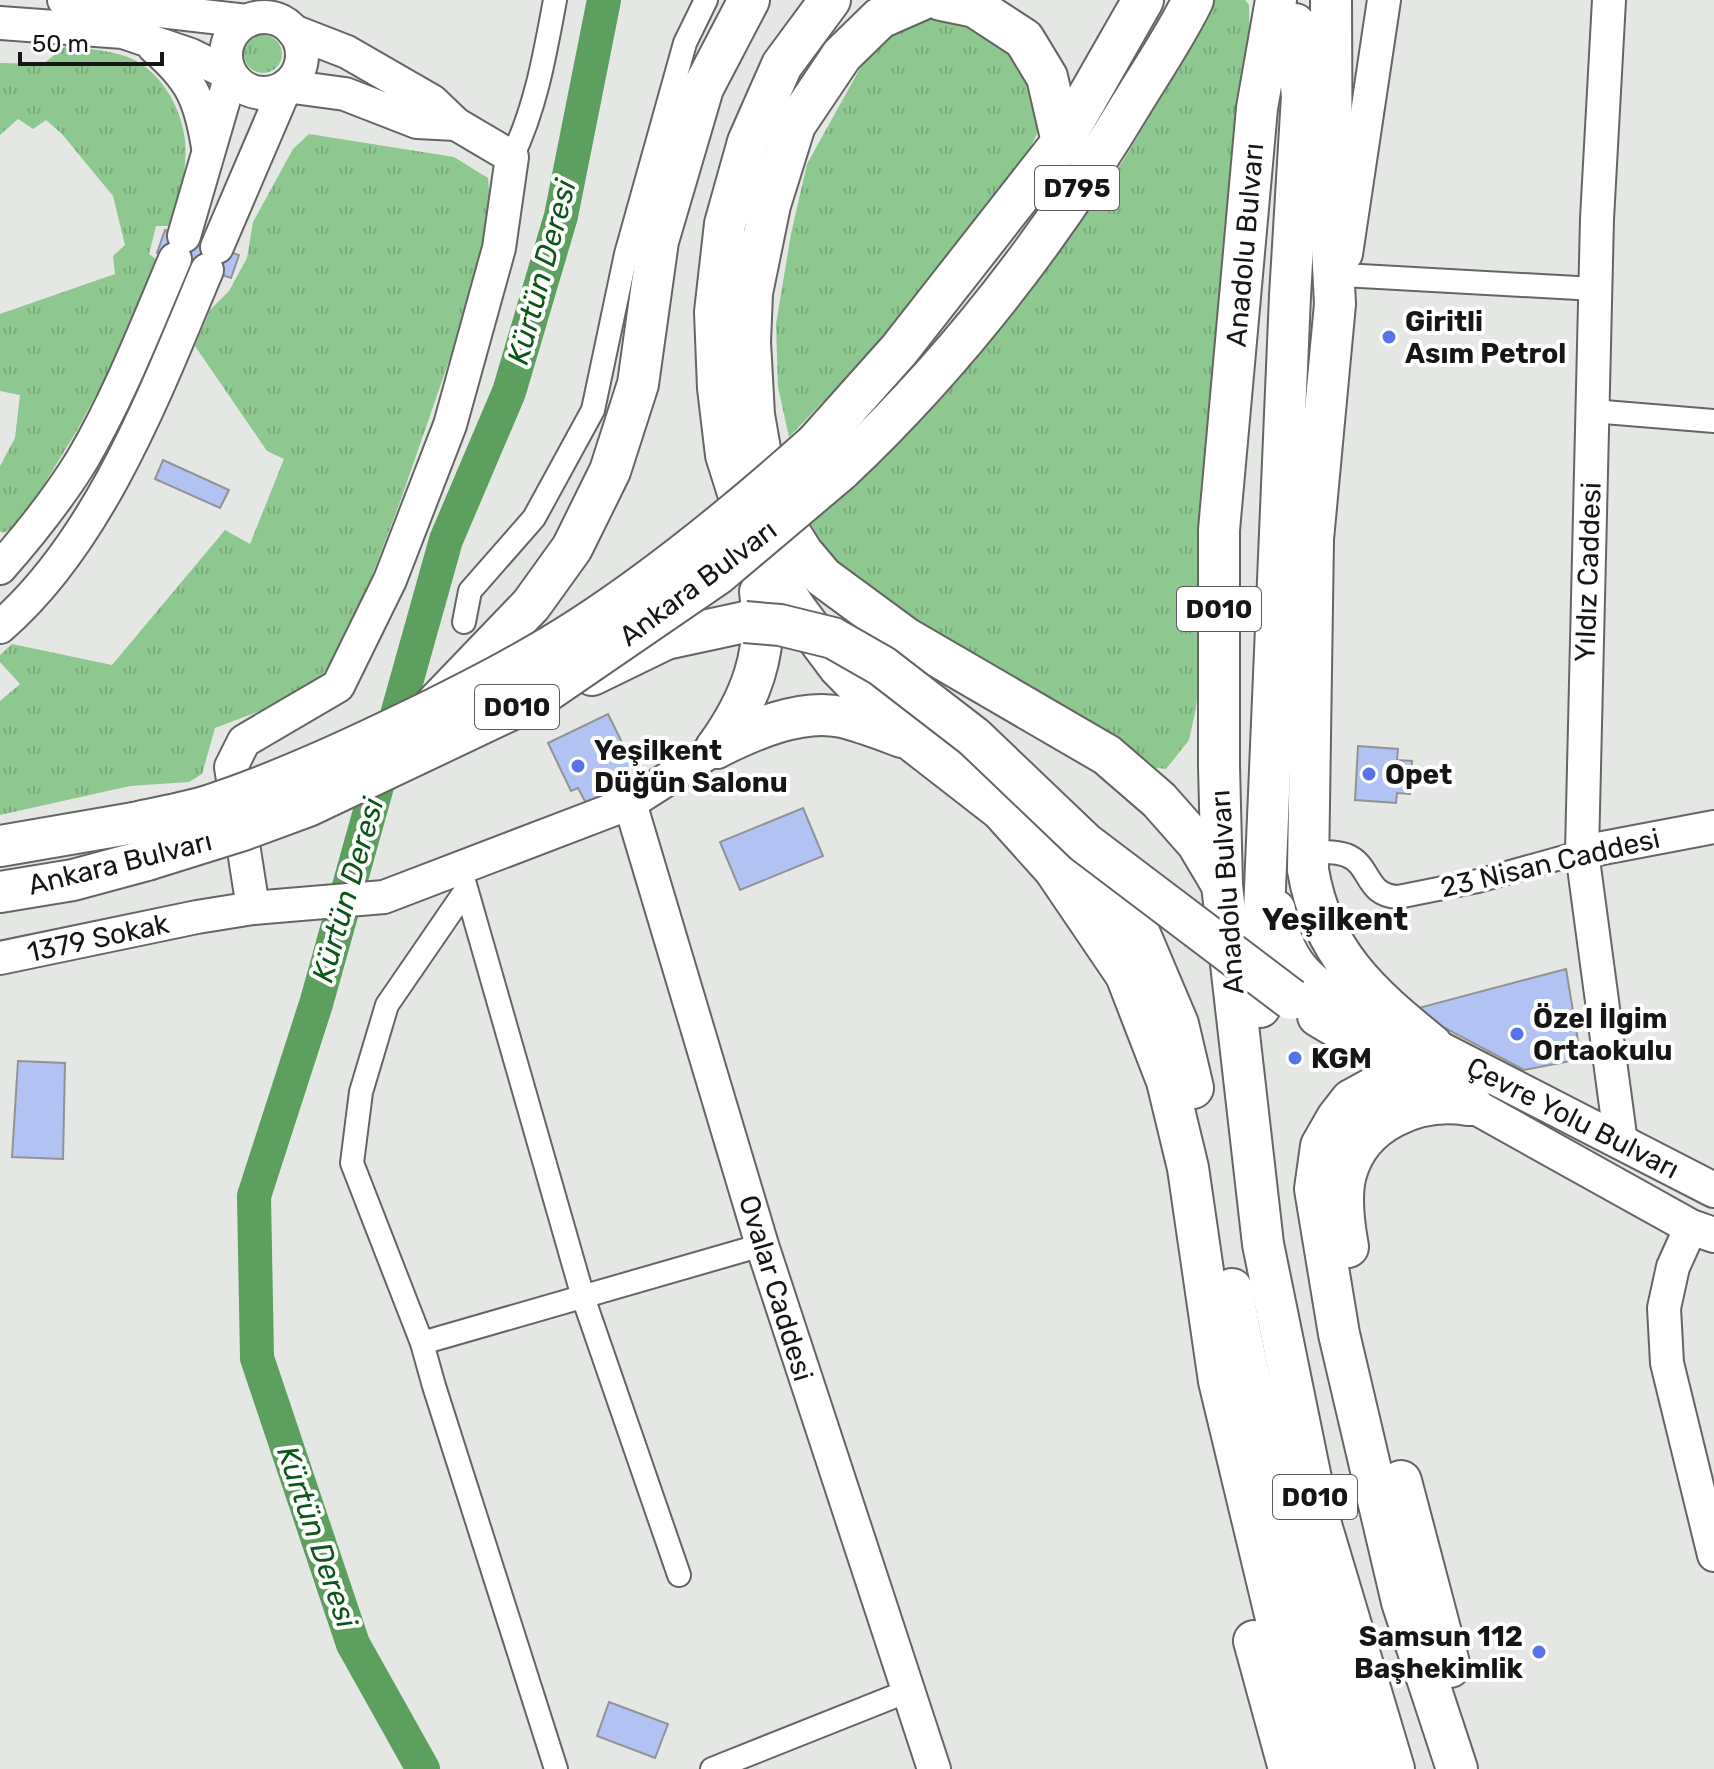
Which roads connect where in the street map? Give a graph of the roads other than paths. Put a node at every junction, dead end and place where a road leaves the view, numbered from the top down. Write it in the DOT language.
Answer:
graph roads {
  1 [pos="64,0"];
  2 [pos="555,0"];
  3 [pos="706,0"];
  4 [pos="749,0"];
  5 [pos="830,0"];
  6 [pos="921,0"];
  7 [pos="941,0"];
  8 [pos="1143,0"];
  9 [pos="1193,0"];
  10 [pos="1331,0"];
  11 [pos="1384,0"];
  12 [pos="1609,0"];
  13 [pos="1286,12"];
  14 [pos="247,21"];
  15 [pos="0,23"];
  16 [pos="293,31"];
  17 [pos="145,40"];
  18 [pos="231,75"];
  19 [pos="286,86"];
  20 [pos="456,124"];
  21 [pos="1062,142"];
  22 [pos="209,156"];
  23 [pos="512,157"];
  24 [pos="1338,275"];
  25 [pos="1595,289"];
  26 [pos="945,365"];
  27 [pos="1592,411"];
  28 [pos="1714,421"];
  29 [pos="828,457"];
  30 [pos="744,512"];
  31 [pos="0,568"];
  32 [pos="464,622"];
  33 [pos="0,627"];
  34 [pos="540,696"];
  35 [pos="430,711"];
  36 [pos="911,740"];
  37 [pos="716,748"];
  38 [pos="1272,748"];
  39 [pos="630,803"];
  40 [pos="1714,827"];
  41 [pos="1085,843"];
  42 [pos="0,846"];
  43 [pos="1582,852"];
  44 [pos="1308,853"];
  45 [pos="463,879"];
  46 [pos="1222,885"];
  47 [pos="0,892"];
  48 [pos="256,908"];
  49 [pos="0,958"];
  50 [pos="1429,1062"];
  51 [pos="1472,1105"];
  52 [pos="1621,1143"];
  53 [pos="1714,1190"];
  54 [pos="1260,1219"];
  55 [pos="1703,1231"];
  56 [pos="762,1245"];
  57 [pos="583,1297"];
  58 [pos="422,1343"];
  59 [pos="1219,1381"];
  60 [pos="1714,1555"];
  61 [pos="679,1575"];
  62 [pos="908,1691"];
  63 [pos="556,1769"];
  64 [pos="712,1769"];
  65 [pos="934,1769"];
  66 [pos="1289,1769"];
  67 [pos="1321,1769"];
  68 [pos="1354,1769"];
  69 [pos="1394,1769"];
  70 [pos="1457,1769"];
  71 [pos="1485,1769"];
  1 -- 14 [label="street"];
  2 -- 23 [label="street"];
  3 -- 32 [label="street"];
  4 -- 35 [label="highway"];
  5 -- 30 [label="highway"];
  6 -- 46 [label="highway"];
  7 -- 21 [label="highway"];
  8 -- 21 [label="highway, Ankara Bulvarı / D795"];
  9 -- 26 [label="highway, Ankara Bulvarı / D795"];
  10 -- 24 [label="highway"];
  11 -- 24 [label="street"];
  12 -- 25 [label="street, Yıldız Caddesi"];
  13 -- 38 [label="highway"];
  13 -- 46 [label="highway, Anadolu Bulvarı / D010"];
  14 -- 16 [label="street"];
  14 -- 18 [label="street"];
  15 -- 17 [label="street"];
  16 -- 19 [label="street"];
  16 -- 20 [label="street"];
  17 -- 18 [label="street"];
  17 -- 22 [label="street"];
  18 -- 19 [label="street"];
  18 -- 22 [label="street"];
  19 -- 20 [label="street"];
  19 -- 33 [label="street"];
  20 -- 23 [label="street"];
  21 -- 29 [label="highway, Ankara Bulvarı / D010"];
  22 -- 31 [label="street"];
  23 -- 48 [label="street"];
  24 -- 25 [label="street"];
  24 -- 44 [label="highway"];
  25 -- 27 [label="street, Yıldız Caddesi"];
  26 -- 29 [label="highway, Ankara Bulvarı / D010"];
  27 -- 28 [label="street"];
  27 -- 43 [label="street, Yıldız Caddesi"];
  29 -- 34 [label="highway, Ankara Bulvarı / D010, bridge"];
  29 -- 35 [label="highway, Ankara Bulvarı / D010, bridge"];
  30 -- 36 [label="highway"];
  30 -- 37 [label="highway"];
  34 -- 41 [label="highway, bridge"];
  34 -- 47 [label="highway, Ankara Bulvarı / D010, bridge"];
  35 -- 42 [label="highway, Ankara Bulvarı / D010, bridge"];
  36 -- 37 [label="highway"];
  36 -- 59 [label="highway"];
  37 -- 39 [label="street, 1379 Sokak"];
  38 -- 50 [label="highway"];
  38 -- 54 [label="highway"];
  39 -- 45 [label="street, 1379 Sokak"];
  39 -- 56 [label="street, Ovalar Caddesi"];
  40 -- 43 [label="street, 23 Nisan Caddesi"];
  41 -- 50 [label="highway, bridge"];
  41 -- 68 [label="highway, D010"];
  43 -- 44 [label="street, 23 Nisan Caddesi"];
  43 -- 52 [label="street, Yıldız Caddesi"];
  44 -- 50 [label="highway"];
  45 -- 48 [label="street, 1379 Sokak"];
  45 -- 57 [label="street"];
  45 -- 58 [label="street"];
  46 -- 54 [label="highway, Anadolu Bulvarı / D010"];
  48 -- 49 [label="street, 1379 Sokak"];
  50 -- 51 [label="highway"];
  50 -- 52 [label="main road, Çevre Yolu Bulvarı"];
  50 -- 70 [label="highway"];
  51 -- 55 [label="main road, Çevre Yolu Bulvarı"];
  51 -- 71 [label="highway"];
  52 -- 53 [label="main road, Çevre Yolu Bulvarı"];
  54 -- 69 [label="highway, Anadolu Bulvarı / D010"];
  55 -- 60 [label="street"];
  56 -- 57 [label="street"];
  56 -- 62 [label="street, Ovalar Caddesi"];
  57 -- 58 [label="street"];
  57 -- 61 [label="street"];
  58 -- 63 [label="street"];
  59 -- 66 [label="highway"];
  59 -- 67 [label="highway"];
  62 -- 64 [label="street"];
  62 -- 65 [label="street, Ovalar Caddesi"];
}
